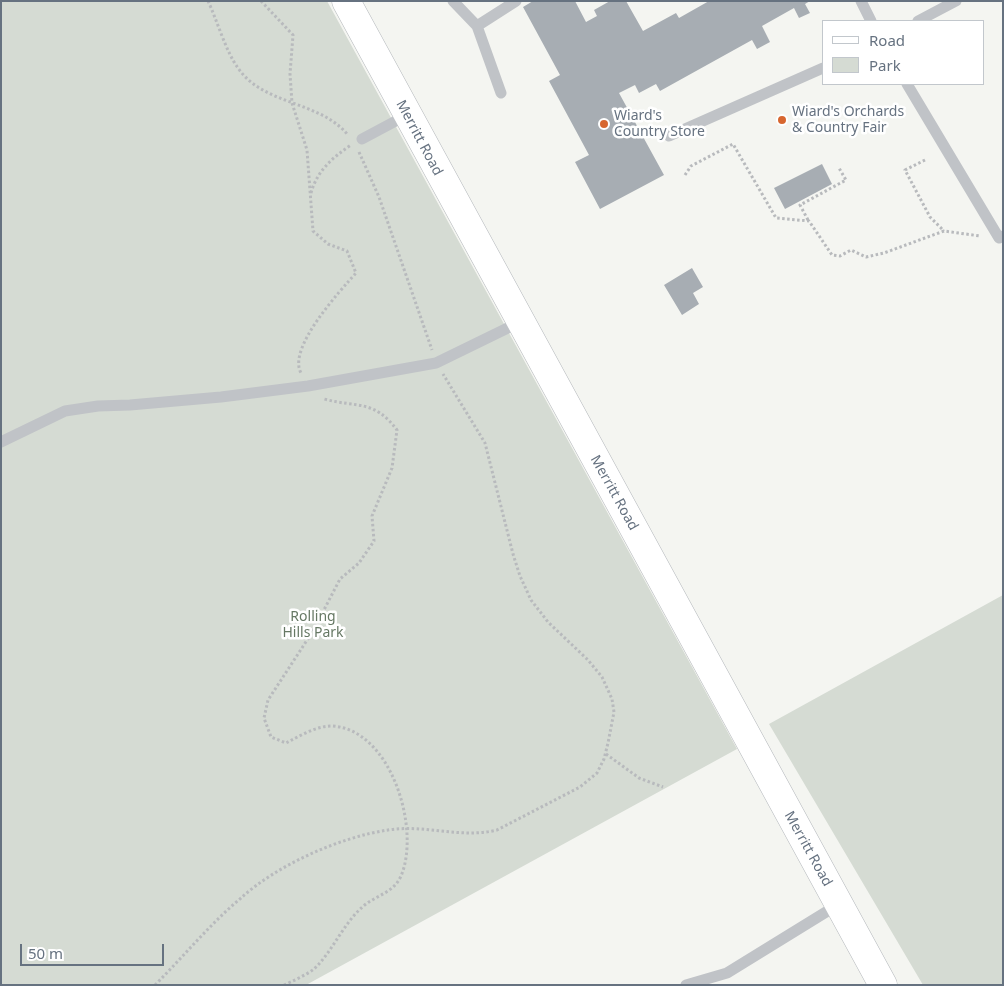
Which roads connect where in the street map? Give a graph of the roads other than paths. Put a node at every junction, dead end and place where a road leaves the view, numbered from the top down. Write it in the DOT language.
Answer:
graph roads {
  1 [pos="346,1"];
  2 [pos="453,1"];
  3 [pos="516,1"];
  4 [pos="861,1"];
  5 [pos="956,1"];
  6 [pos="871,20"];
  7 [pos="920,20"];
  8 [pos="477,26"];
  9 [pos="822,68"];
  10 [pos="908,85"];
  11 [pos="501,92"];
  12 [pos="407,115"];
  13 [pos="669,136"];
  14 [pos="358,141"];
  15 [pos="1001,237"];
  16 [pos="520,322"];
  17 [pos="1,442"];
  18 [pos="839,904"];
  19 [pos="686,985"];
  20 [pos="883,985"];
  1 -- 12 [label="street, Merritt Road"];
  2 -- 8 [label="lane"];
  3 -- 8 [label="lane"];
  4 -- 6 [label="lane"];
  5 -- 7 [label="lane"];
  8 -- 11 [label="lane"];
  9 -- 13 [label="lane"];
  10 -- 15 [label="lane"];
  12 -- 14 [label="lane"];
  12 -- 16 [label="street, Merritt Road"];
  16 -- 17 [label="lane"];
  16 -- 18 [label="street, Merritt Road"];
  18 -- 19 [label="lane"];
  18 -- 20 [label="street, Merritt Road"];
}
